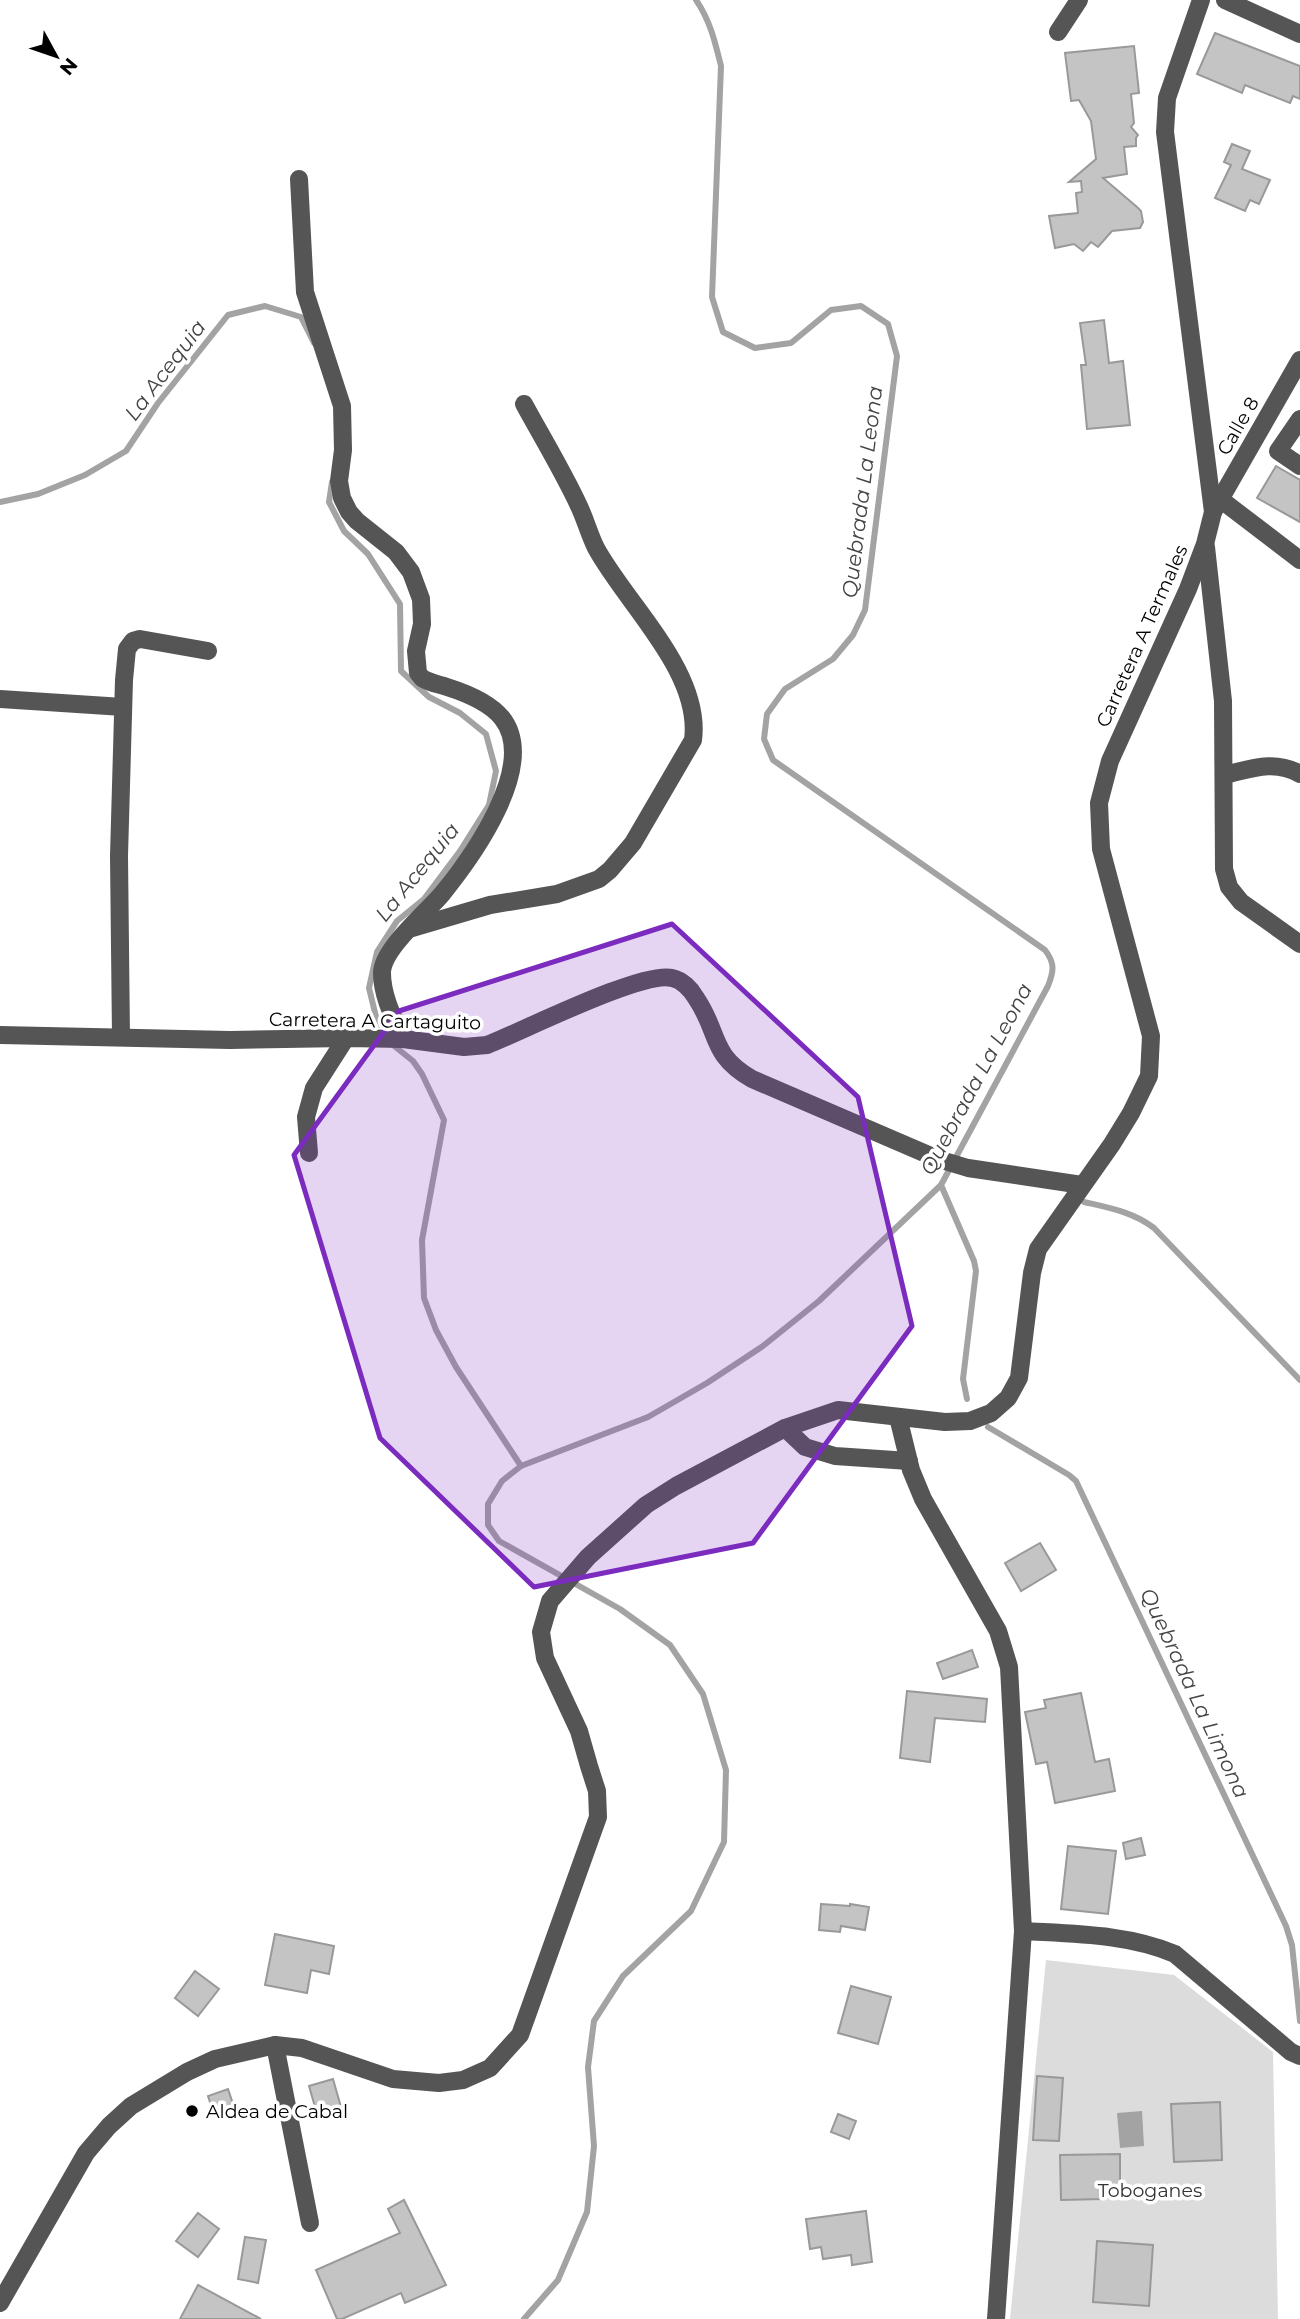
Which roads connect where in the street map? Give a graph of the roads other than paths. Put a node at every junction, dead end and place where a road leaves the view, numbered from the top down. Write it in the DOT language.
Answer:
graph roads {
  1 [pos="1079,0"];
  2 [pos="1200,0"];
  3 [pos="1225,0"];
  4 [pos="1058,32"];
  5 [pos="1300,34"];
  6 [pos="299,179"];
  7 [pos="1300,360"];
  8 [pos="524,404"];
  9 [pos="1300,419"];
  10 [pos="1300,466"];
  11 [pos="1216,505"];
  12 [pos="1205,544"];
  13 [pos="1300,560"];
  14 [pos="208,651"];
  15 [pos="0,699"];
  16 [pos="123,707"];
  17 [pos="1300,774"];
  18 [pos="1224,775"];
  19 [pos="408,929"];
  20 [pos="1300,944"];
  21 [pos="0,1035"];
  22 [pos="121,1037"];
  23 [pos="346,1038"];
  24 [pos="403,1039"];
  25 [pos="309,1153"];
  26 [pos="1082,1185"];
  27 [pos="898,1417"];
  28 [pos="785,1427"];
  29 [pos="909,1461"];
  30 [pos="1023,1931"];
  31 [pos="275,2045"];
  32 [pos="1300,2056"];
  33 [pos="310,2223"];
  34 [pos="0,2303"];
  35 [pos="996,2319"];
  1 -- 4 [label="street"];
  2 -- 11 [label="street, Carretera A Termales"];
  3 -- 5 [label="street"];
  6 -- 19 [label="street"];
  7 -- 11 [label="street, Calle 8"];
  8 -- 19 [label="street"];
  9 -- 10 [label="street"];
  11 -- 12 [label="street, Carretera A Termales"];
  11 -- 13 [label="street"];
  12 -- 18 [label="street"];
  12 -- 26 [label="street, Carretera A Termales"];
  14 -- 16 [label="street"];
  15 -- 16 [label="street"];
  16 -- 22 [label="street"];
  17 -- 18 [label="street"];
  18 -- 20 [label="street"];
  19 -- 24 [label="street"];
  21 -- 22 [label="street, Carretera A Cartaguito"];
  22 -- 23 [label="street, Carretera A Cartaguito"];
  23 -- 24 [label="street, Carretera A Cartaguito"];
  23 -- 25 [label="street"];
  24 -- 26 [label="street, Carretera A Cartaguito"];
  26 -- 27 [label="street, Carretera A Termales"];
  27 -- 28 [label="street, Carretera A Termales"];
  27 -- 29 [label="street"];
  28 -- 29 [label="street"];
  28 -- 31 [label="street, Carretera A Termales"];
  29 -- 30 [label="street"];
  30 -- 32 [label="street"];
  30 -- 35 [label="street"];
  31 -- 33 [label="street"];
  31 -- 34 [label="street"];
}
